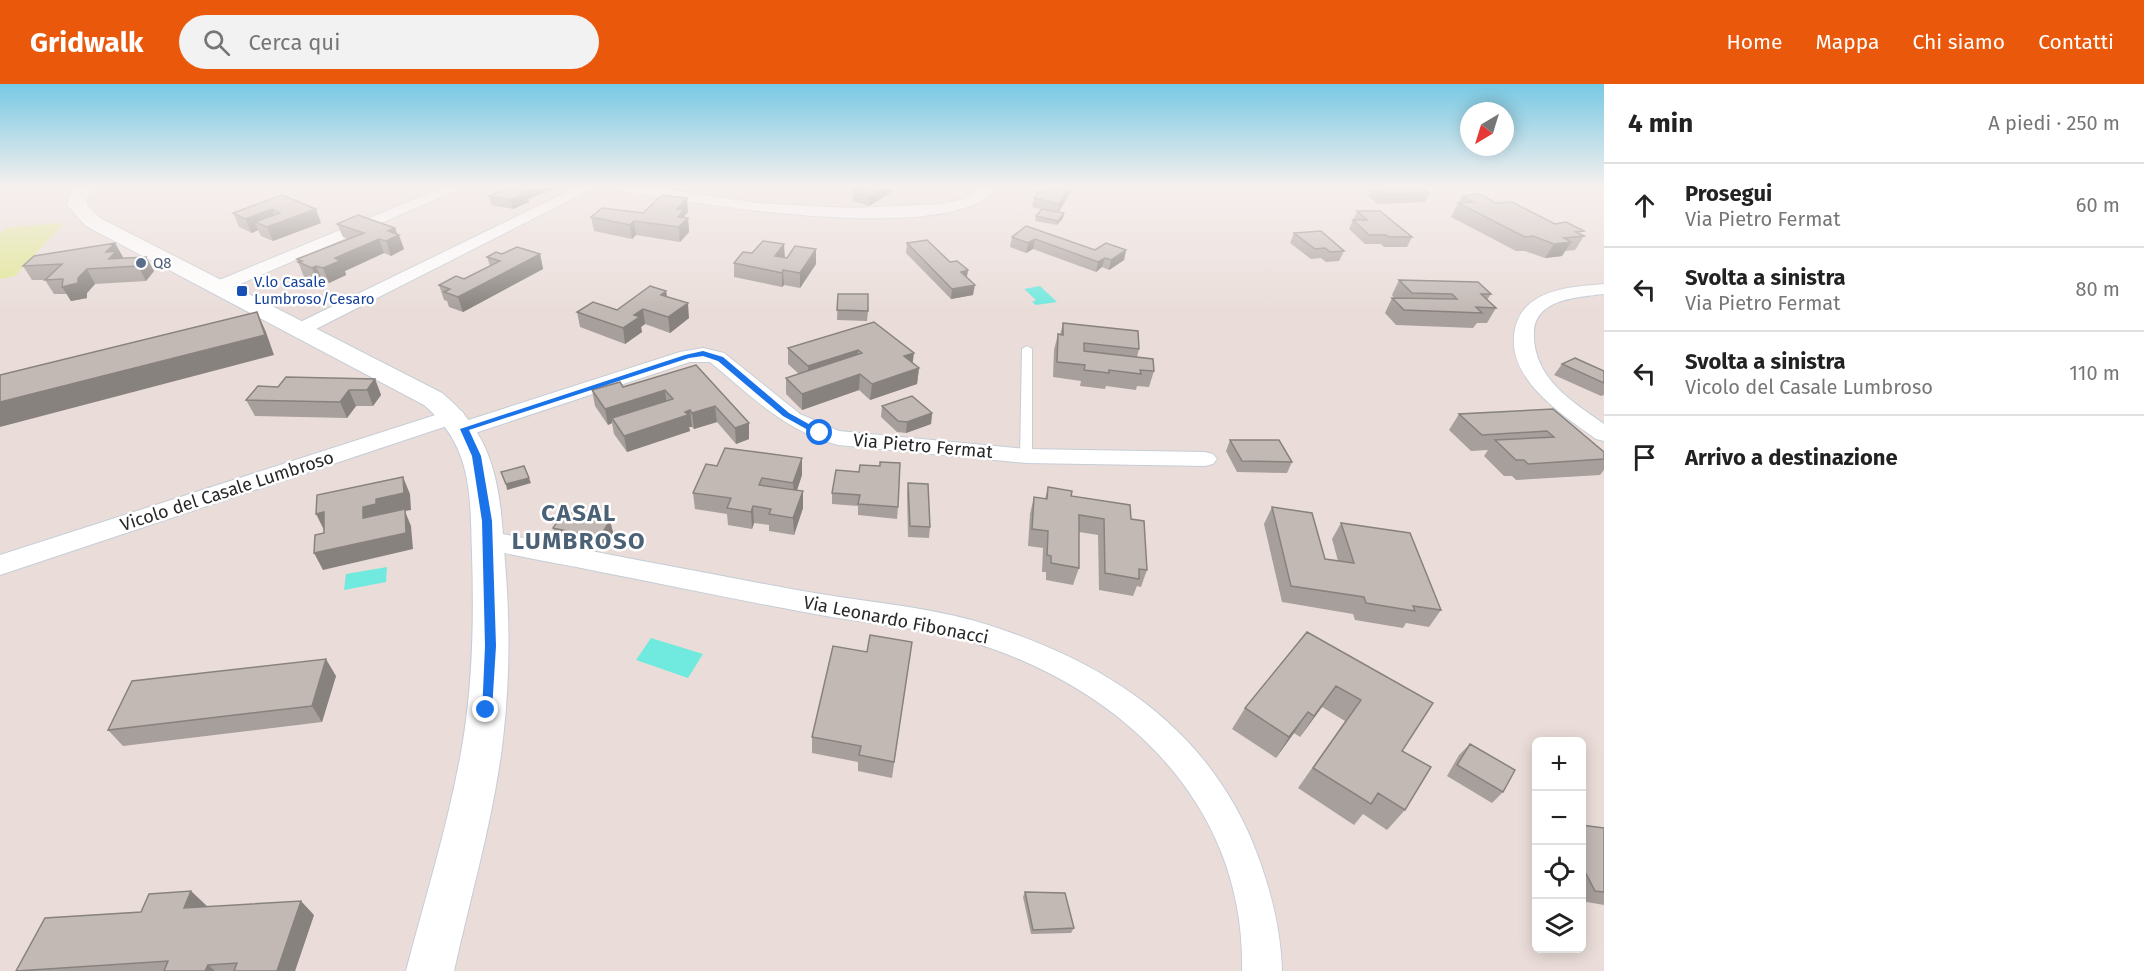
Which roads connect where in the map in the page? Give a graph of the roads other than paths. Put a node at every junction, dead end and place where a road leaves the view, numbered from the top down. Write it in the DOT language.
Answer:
graph roads {
  1 [pos="107,228"];
  2 [pos="359,228"];
  3 [pos="505,228"];
  4 [pos="218,287"];
  5 [pos="1604,290"];
  6 [pos="299,330"];
  7 [pos="1027,349"];
  8 [pos="459,423"];
  9 [pos="1604,434"];
  10 [pos="1026,456"];
  11 [pos="1205,459"];
  12 [pos="488,540"];
  13 [pos="0,565"];
  14 [pos="430,971"];
  15 [pos="1262,971"];
  1 -- 4 [label="street"];
  2 -- 4 [label="street"];
  3 -- 6 [label="street"];
  4 -- 6 [label="street"];
  5 -- 9 [label="street"];
  6 -- 8 [label="street"];
  7 -- 10 [label="lane"];
  8 -- 10 [label="street, Via Pietro Fermat"];
  8 -- 12 [label="street"];
  8 -- 13 [label="street, Vicolo del Casale Lumbroso"];
  10 -- 11 [label="street, Via Pietro Fermat"];
  12 -- 14 [label="street"];
  12 -- 15 [label="street, Via Leonardo Fibonacci"];
}
